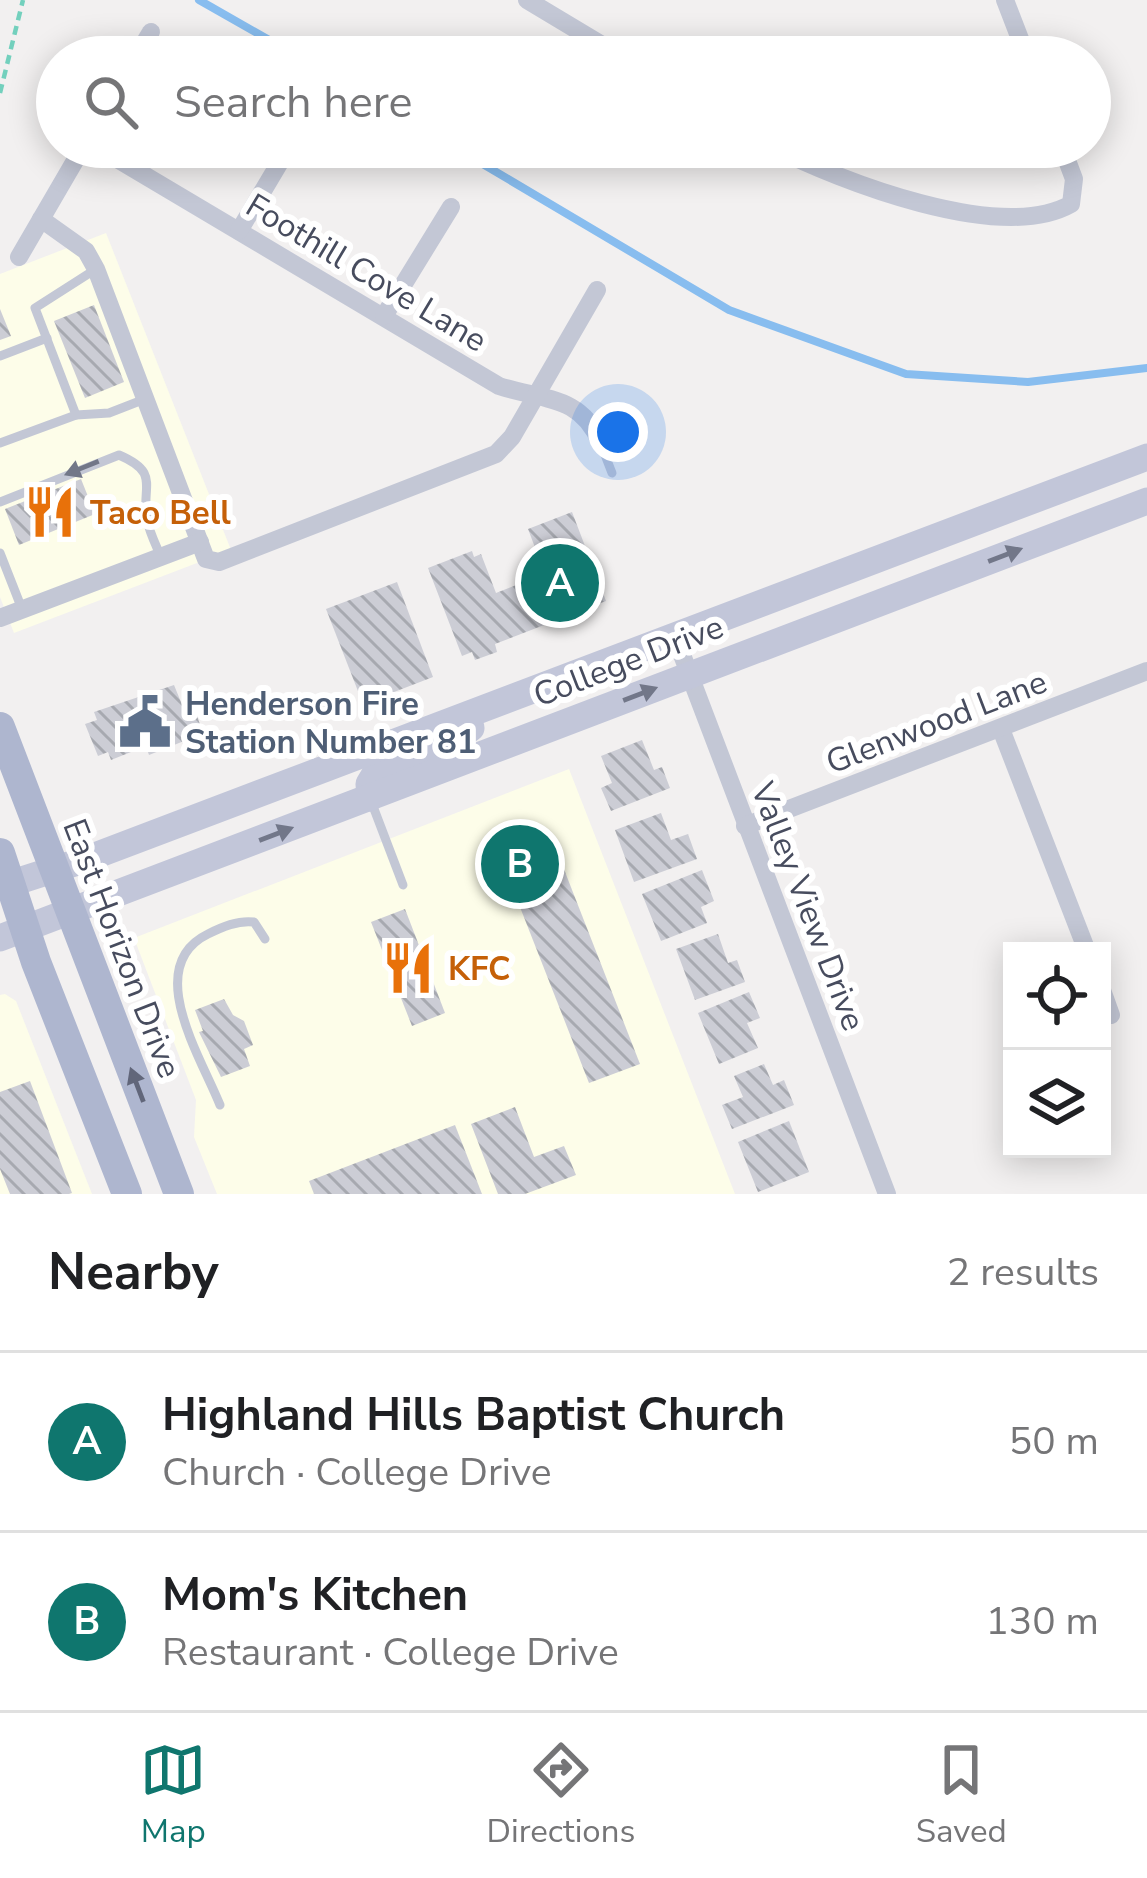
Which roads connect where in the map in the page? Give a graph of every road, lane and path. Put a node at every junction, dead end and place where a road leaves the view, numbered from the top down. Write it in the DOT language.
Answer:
graph roads {
  1 [pos="23,0"];
  2 [pos="527,0"];
  3 [pos="1005,0"];
  4 [pos="151,32"];
  5 [pos="149,36"];
  6 [pos="587,36"];
  7 [pos="1019,36"];
  8 [pos="0,93"];
  9 [pos="71,168"];
  10 [pos="132,168"];
  11 [pos="276,168"];
  12 [pos="814,168"];
  13 [pos="1070,168"];
  14 [pos="451,208"];
  15 [pos="41,219"];
  16 [pos="239,231"];
  17 [pos="19,257"];
  18 [pos="96,269"];
  19 [pos="597,290"];
  20 [pos="384,316"];
  21 [pos="46,338"];
  22 [pos="0,356"];
  23 [pos="533,397"];
  24 [pos="146,399"];
  25 [pos="76,415"];
  26 [pos="600,442"];
  27 [pos="0,443"];
  28 [pos="1147,457"];
  29 [pos="612,473"];
  30 [pos="1147,501"];
  31 [pos="0,502"];
  32 [pos="200,542"];
  33 [pos="0,553"];
  34 [pos="160,557"];
  35 [pos="22,610"];
  36 [pos="0,618"];
  37 [pos="676,639"];
  38 [pos="1147,671"];
  39 [pos="690,675"];
  40 [pos="496,705"];
  41 [pos="0,727"];
  42 [pos="1000,729"];
  43 [pos="370,798"];
  44 [pos="746,826"];
  45 [pos="0,853"];
  46 [pos="54,869"];
  47 [pos="403,885"];
  48 [pos="4,886"];
  49 [pos="70,911"];
  50 [pos="12,933"];
  51 [pos="265,940"];
  52 [pos="1083,942"];
  53 [pos="220,1105"];
  54 [pos="127,1194"];
  55 [pos="179,1194"];
  56 [pos="887,1194"];
  1 -- 8 [label="path"];
  2 -- 6 [label="street"];
  3 -- 7 [label="street"];
  4 -- 5 [label="street"];
  9 -- 15 [label="street"];
  10 -- 16 [label="street, Foothill Cove Lane"];
  11 -- 16 [label="street"];
  12 -- 13 [label="street"];
  14 -- 20 [label="street"];
  15 -- 17 [label="street"];
  15 -- 18 [label="street"];
  16 -- 20 [label="street, Foothill Cove Lane"];
  18 -- 21 [label="lane"];
  18 -- 24 [label="street"];
  19 -- 23 [label="street"];
  20 -- 23 [label="street, Foothill Cove Lane"];
  21 -- 22 [label="lane"];
  21 -- 25 [label="lane"];
  23 -- 26 [label="street, Foothill Cove Lane"];
  23 -- 32 [label="street"];
  24 -- 25 [label="lane"];
  24 -- 32 [label="street"];
  25 -- 27 [label="lane"];
  26 -- 29 [label="lane"];
  28 -- 37 [label="main road, College Drive"];
  39 -- 30 [label="main road, College Drive, one-way"];
  34 -- 31 [label="lane, one-way"];
  32 -- 34 [label="street"];
  33 -- 35 [label="lane"];
  34 -- 35 [label="street"];
  35 -- 36 [label="street"];
  37 -- 39 [label="street, Valley View Drive"];
  37 -- 40 [label="main road, College Drive"];
  38 -- 42 [label="street, Glenwood Lane"];
  43 -- 39 [label="main road, College Drive, one-way"];
  39 -- 44 [label="street, Valley View Drive"];
  40 -- 43 [label="main road"];
  40 -- 46 [label="main road, College Drive"];
  41 -- 46 [label="main road, East Horizon Drive"];
  42 -- 44 [label="street, Glenwood Lane"];
  42 -- 52 [label="street"];
  43 -- 47 [label="lane"];
  49 -- 43 [label="main road, College Drive, one-way"];
  44 -- 56 [label="street, Valley View Drive"];
  45 -- 48 [label="main road"];
  46 -- 48 [label="main road, College Drive"];
  46 -- 49 [label="main road, East Horizon Drive"];
  48 -- 50 [label="main road"];
  49 -- 50 [label="main road, College Drive"];
  55 -- 49 [label="main road, East Horizon Drive, one-way"];
  50 -- 54 [label="main road"];
  51 -- 53 [label="lane"];
}
